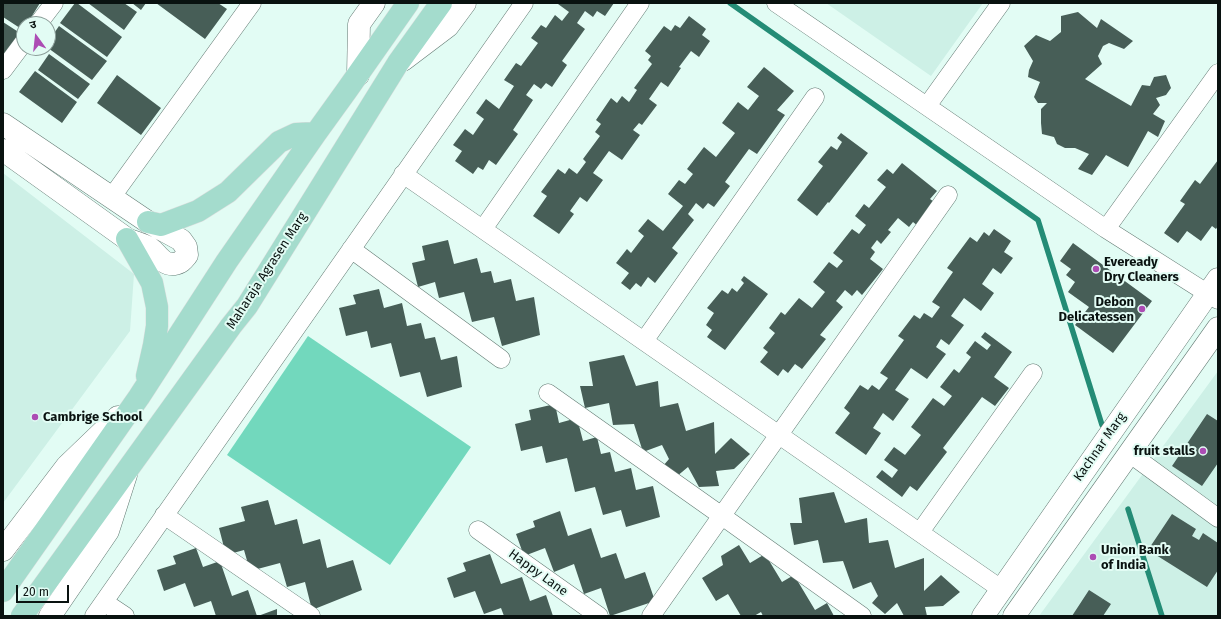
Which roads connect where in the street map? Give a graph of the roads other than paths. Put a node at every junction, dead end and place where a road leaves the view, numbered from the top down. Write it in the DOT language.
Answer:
graph roads {
  1 [pos="54,3"];
  2 [pos="252,3"];
  3 [pos="374,3"];
  4 [pos="408,3"];
  5 [pos="441,3"];
  6 [pos="466,3"];
  7 [pos="524,3"];
  8 [pos="640,3"];
  9 [pos="776,3"];
  10 [pos="1001,3"];
  11 [pos="44,16"];
  12 [pos="16,53"];
  13 [pos="398,63"];
  14 [pos="3,70"];
  15 [pos="1218,73"];
  16 [pos="358,75"];
  17 [pos="815,97"];
  18 [pos="927,106"];
  19 [pos="3,124"];
  20 [pos="316,133"];
  21 [pos="3,150"];
  22 [pos="403,174"];
  23 [pos="948,195"];
  24 [pos="111,198"];
  25 [pos="148,222"];
  26 [pos="483,229"];
  27 [pos="1106,229"];
  28 [pos="127,240"];
  29 [pos="351,250"];
  30 [pos="1215,291"];
  31 [pos="1218,328"];
  32 [pos="644,341"];
  33 [pos="501,359"];
  34 [pos="1033,373"];
  35 [pos="142,393"];
  36 [pos="548,393"];
  37 [pos="779,435"];
  38 [pos="1130,452"];
  39 [pos="126,474"];
  40 [pos="164,516"];
  41 [pos="722,516"];
  42 [pos="1218,518"];
  43 [pos="478,530"];
  44 [pos="920,532"];
  45 [pos="3,550"];
  46 [pos="1001,589"];
  47 [pos="3,591"];
  48 [pos="99,609"];
  49 [pos="22,616"];
  50 [pos="50,616"];
  51 [pos="125,616"];
  52 [pos="311,616"];
  53 [pos="599,616"];
  54 [pos="651,616"];
  55 [pos="862,616"];
  56 [pos="983,616"];
  57 [pos="1014,616"];
  1 -- 11 [label="street"];
  2 -- 24 [label="street"];
  3 -- 16 [label="street"];
  4 -- 16 [label="main road"];
  5 -- 13 [label="main road, Maharaja Agrasen Marg"];
  6 -- 13 [label="street"];
  7 -- 22 [label="street"];
  8 -- 26 [label="street"];
  9 -- 18 [label="street"];
  10 -- 18 [label="street"];
  12 -- 14 [label="street"];
  13 -- 39 [label="main road, Maharaja Agrasen Marg"];
  15 -- 27 [label="street"];
  16 -- 20 [label="main road"];
  17 -- 32 [label="street"];
  18 -- 27 [label="street"];
  19 -- 24 [label="street"];
  20 -- 25 [label="main road"];
  20 -- 35 [label="main road"];
  21 -- 28 [label="street"];
  22 -- 26 [label="street"];
  22 -- 29 [label="street"];
  23 -- 37 [label="street"];
  24 -- 25 [label="street"];
  25 -- 28 [label="street"];
  26 -- 32 [label="street"];
  27 -- 30 [label="street"];
  28 -- 35 [label="main road"];
  29 -- 33 [label="street"];
  29 -- 40 [label="street"];
  30 -- 46 [label="street, Kachnar Marg"];
  31 -- 38 [label="street, Kachnar Marg"];
  32 -- 37 [label="street"];
  34 -- 44 [label="street"];
  35 -- 45 [label="street"];
  35 -- 47 [label="main road"];
  36 -- 41 [label="street"];
  37 -- 41 [label="street"];
  37 -- 44 [label="street"];
  38 -- 42 [label="street"];
  38 -- 57 [label="street, Kachnar Marg"];
  39 -- 49 [label="main road, Maharaja Agrasen Marg"];
  39 -- 50 [label="street"];
  40 -- 48 [label="street"];
  40 -- 52 [label="street"];
  41 -- 54 [label="street"];
  41 -- 55 [label="street"];
  43 -- 53 [label="street, Happy Lane"];
  44 -- 46 [label="street"];
  46 -- 56 [label="street, Kachnar Marg"];
  48 -- 51 [label="street"];
}
